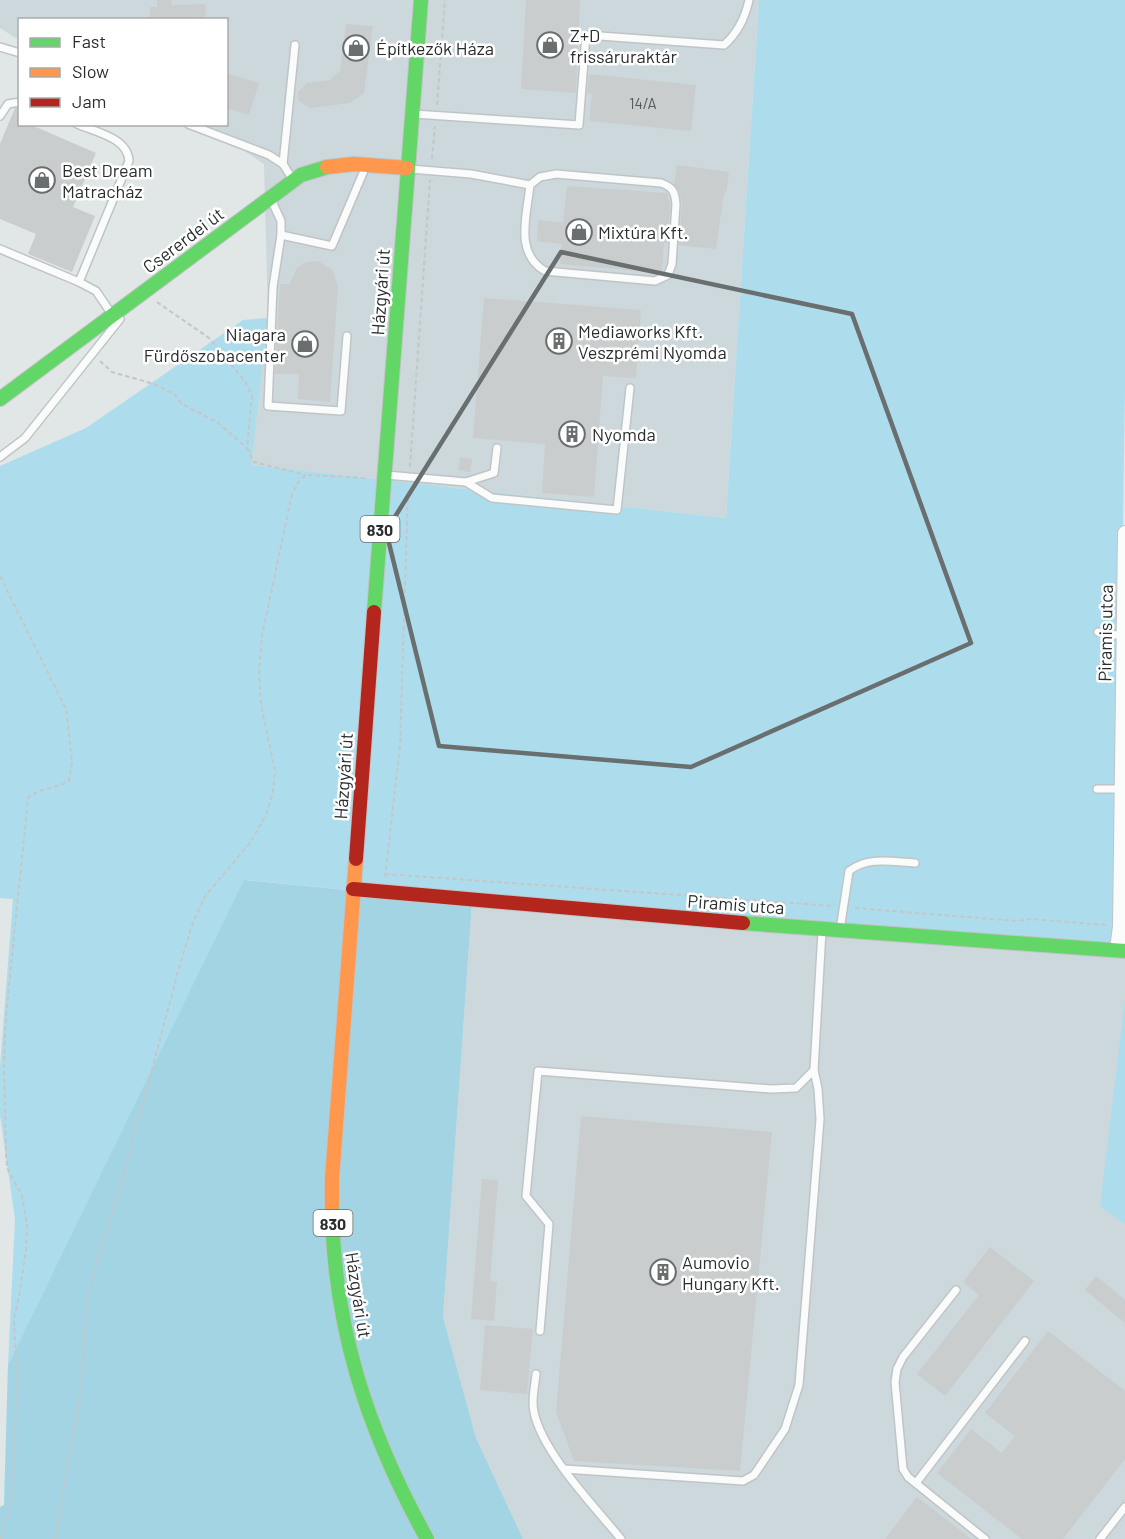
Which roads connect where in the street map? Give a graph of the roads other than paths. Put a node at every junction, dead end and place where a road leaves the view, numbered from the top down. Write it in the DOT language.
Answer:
graph roads {
  1 [pos="422,0"];
  2 [pos="749,0"];
  3 [pos="295,45"];
  4 [pos="0,47"];
  5 [pos="18,52"];
  6 [pos="18,102"];
  7 [pos="412,114"];
  8 [pos="0,116"];
  9 [pos="82,126"];
  10 [pos="193,126"];
  11 [pos="283,164"];
  12 [pos="367,164"];
  13 [pos="407,168"];
  14 [pos="293,180"];
  15 [pos="530,185"];
  16 [pos="270,197"];
  17 [pos="281,235"];
  18 [pos="0,249"];
  19 [pos="79,282"];
  20 [pos="142,293"];
  21 [pos="113,316"];
  22 [pos="347,336"];
  23 [pos="630,388"];
  24 [pos="0,399"];
  25 [pos="497,448"];
  26 [pos="0,457"];
  27 [pos="384,477"];
  28 [pos="466,482"];
  29 [pos="1125,533"];
  30 [pos="1098,632"];
  31 [pos="1124,636"];
  32 [pos="1097,789"];
  33 [pos="1123,789"];
  34 [pos="915,863"];
  35 [pos="353,890"];
  36 [pos="823,929"];
  37 [pos="840,930"];
  38 [pos="1121,950"];
  39 [pos="814,1070"];
  40 [pos="956,1290"];
  41 [pos="540,1331"];
  42 [pos="1025,1341"];
  43 [pos="536,1374"];
  44 [pos="564,1468"];
  45 [pos="916,1483"];
  46 [pos="1125,1507"];
  47 [pos="427,1539"];
  48 [pos="621,1539"];
  49 [pos="985,1539"];
  50 [pos="1100,1539"];
  1 -- 7 [label="main road, Házgyári út / 830"];
  2 -- 7 [label="lane"];
  3 -- 11 [label="lane"];
  4 -- 5 [label="lane"];
  6 -- 8 [label="lane"];
  7 -- 13 [label="main road, Házgyári út / 830"];
  9 -- 19 [label="lane"];
  10 -- 11 [label="lane"];
  11 -- 14 [label="lane"];
  12 -- 13 [label="main road, Csererdei út"];
  12 -- 14 [label="main road, Csererdei út"];
  12 -- 17 [label="lane"];
  13 -- 15 [label="lane"];
  13 -- 27 [label="main road, Házgyári út / 830"];
  14 -- 16 [label="main road, Csererdei út"];
  15 -- 15 [label="lane"];
  16 -- 17 [label="lane"];
  16 -- 20 [label="main road, Csererdei út"];
  17 -- 22 [label="lane"];
  18 -- 19 [label="lane"];
  19 -- 21 [label="lane"];
  20 -- 21 [label="main road, Csererdei út"];
  20 -- 26 [label="lane"];
  21 -- 24 [label="main road, Csererdei út"];
  23 -- 28 [label="lane"];
  25 -- 28 [label="lane"];
  27 -- 28 [label="lane"];
  27 -- 35 [label="main road, Házgyári út / 830"];
  29 -- 31 [label="street, Piramis utca"];
  30 -- 31 [label="lane"];
  31 -- 33 [label="street, Piramis utca"];
  32 -- 33 [label="lane"];
  33 -- 38 [label="street, Piramis utca"];
  34 -- 37 [label="lane"];
  35 -- 36 [label="main road, Piramis utca"];
  35 -- 47 [label="main road, Házgyári út / 830"];
  36 -- 37 [label="main road, Piramis utca"];
  36 -- 39 [label="lane"];
  37 -- 38 [label="main road, Piramis utca"];
  39 -- 41 [label="lane"];
  39 -- 44 [label="lane"];
  40 -- 45 [label="lane"];
  42 -- 45 [label="lane"];
  43 -- 44 [label="lane"];
  44 -- 48 [label="lane"];
  45 -- 49 [label="lane"];
  46 -- 50 [label="lane"];
}
